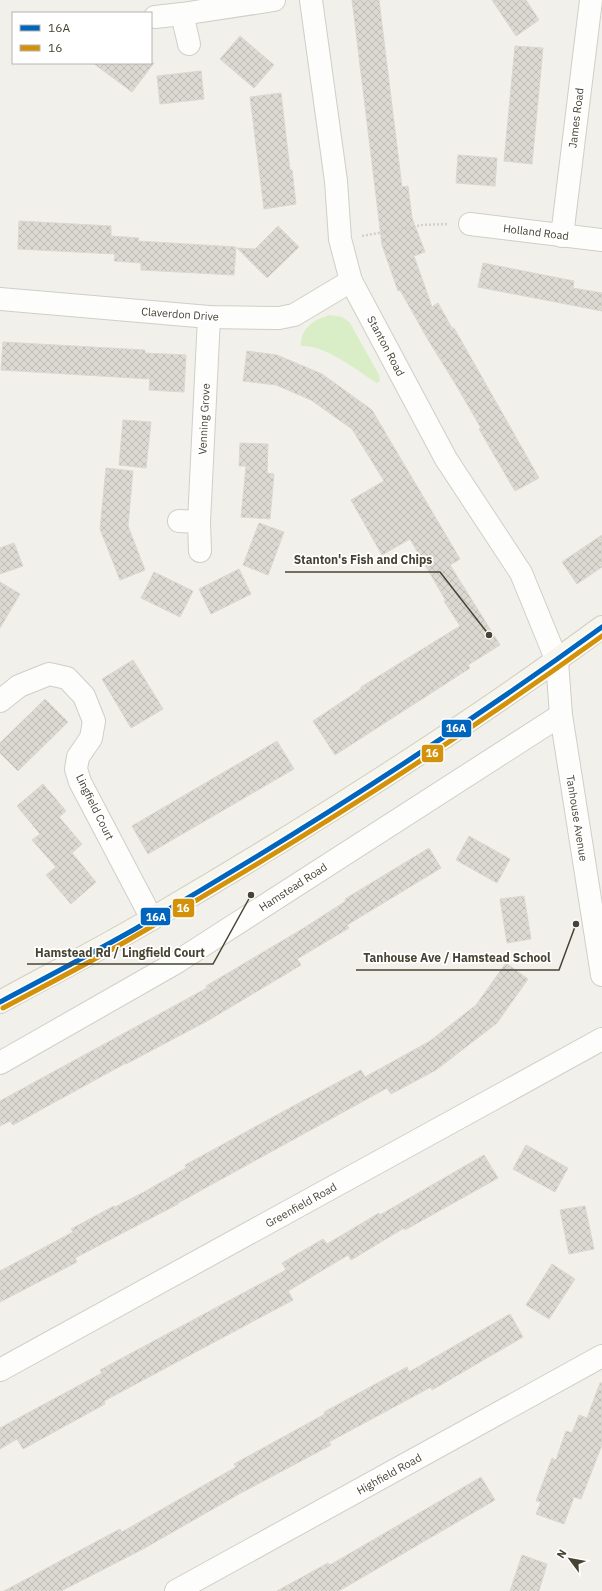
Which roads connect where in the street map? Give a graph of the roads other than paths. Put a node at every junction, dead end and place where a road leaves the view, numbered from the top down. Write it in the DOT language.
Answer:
graph roads {
  1 [pos="274,0"];
  2 [pos="311,0"];
  3 [pos="591,0"];
  4 [pos="182,14"];
  5 [pos="155,17"];
  6 [pos="189,44"];
  7 [pos="470,224"];
  8 [pos="562,236"];
  9 [pos="602,240"];
  10 [pos="351,281"];
  11 [pos="0,299"];
  12 [pos="209,317"];
  13 [pos="200,551"];
  14 [pos="602,628"];
  15 [pos="557,661"];
  16 [pos="0,701"];
  17 [pos="561,715"];
  18 [pos="152,919"];
  19 [pos="602,975"];
  20 [pos="0,1002"];
  21 [pos="602,1039"];
  22 [pos="0,1063"];
  23 [pos="602,1356"];
  24 [pos="0,1370"];
  25 [pos="176,1591"];
  1 -- 4 [label="street"];
  2 -- 10 [label="street, Stanton Road"];
  3 -- 8 [label="street, James Road"];
  4 -- 5 [label="street"];
  4 -- 6 [label="street"];
  7 -- 8 [label="street, Holland Road"];
  8 -- 9 [label="street, Holland Road"];
  10 -- 12 [label="street, Claverdon Drive"];
  10 -- 15 [label="street, Stanton Road"];
  11 -- 12 [label="street, Claverdon Drive"];
  12 -- 13 [label="street, Venning Grove"];
  14 -- 15 [label="main road"];
  15 -- 17 [label="street, Tanhouse Avenue"];
  15 -- 18 [label="main road"];
  16 -- 18 [label="street, Lingfield Court"];
  17 -- 19 [label="street, Tanhouse Avenue"];
  17 -- 22 [label="street, Hamstead Road"];
  18 -- 20 [label="main road"];
  21 -- 24 [label="street, Greenfield Road"];
  23 -- 25 [label="street, Highfield Road"];
}
